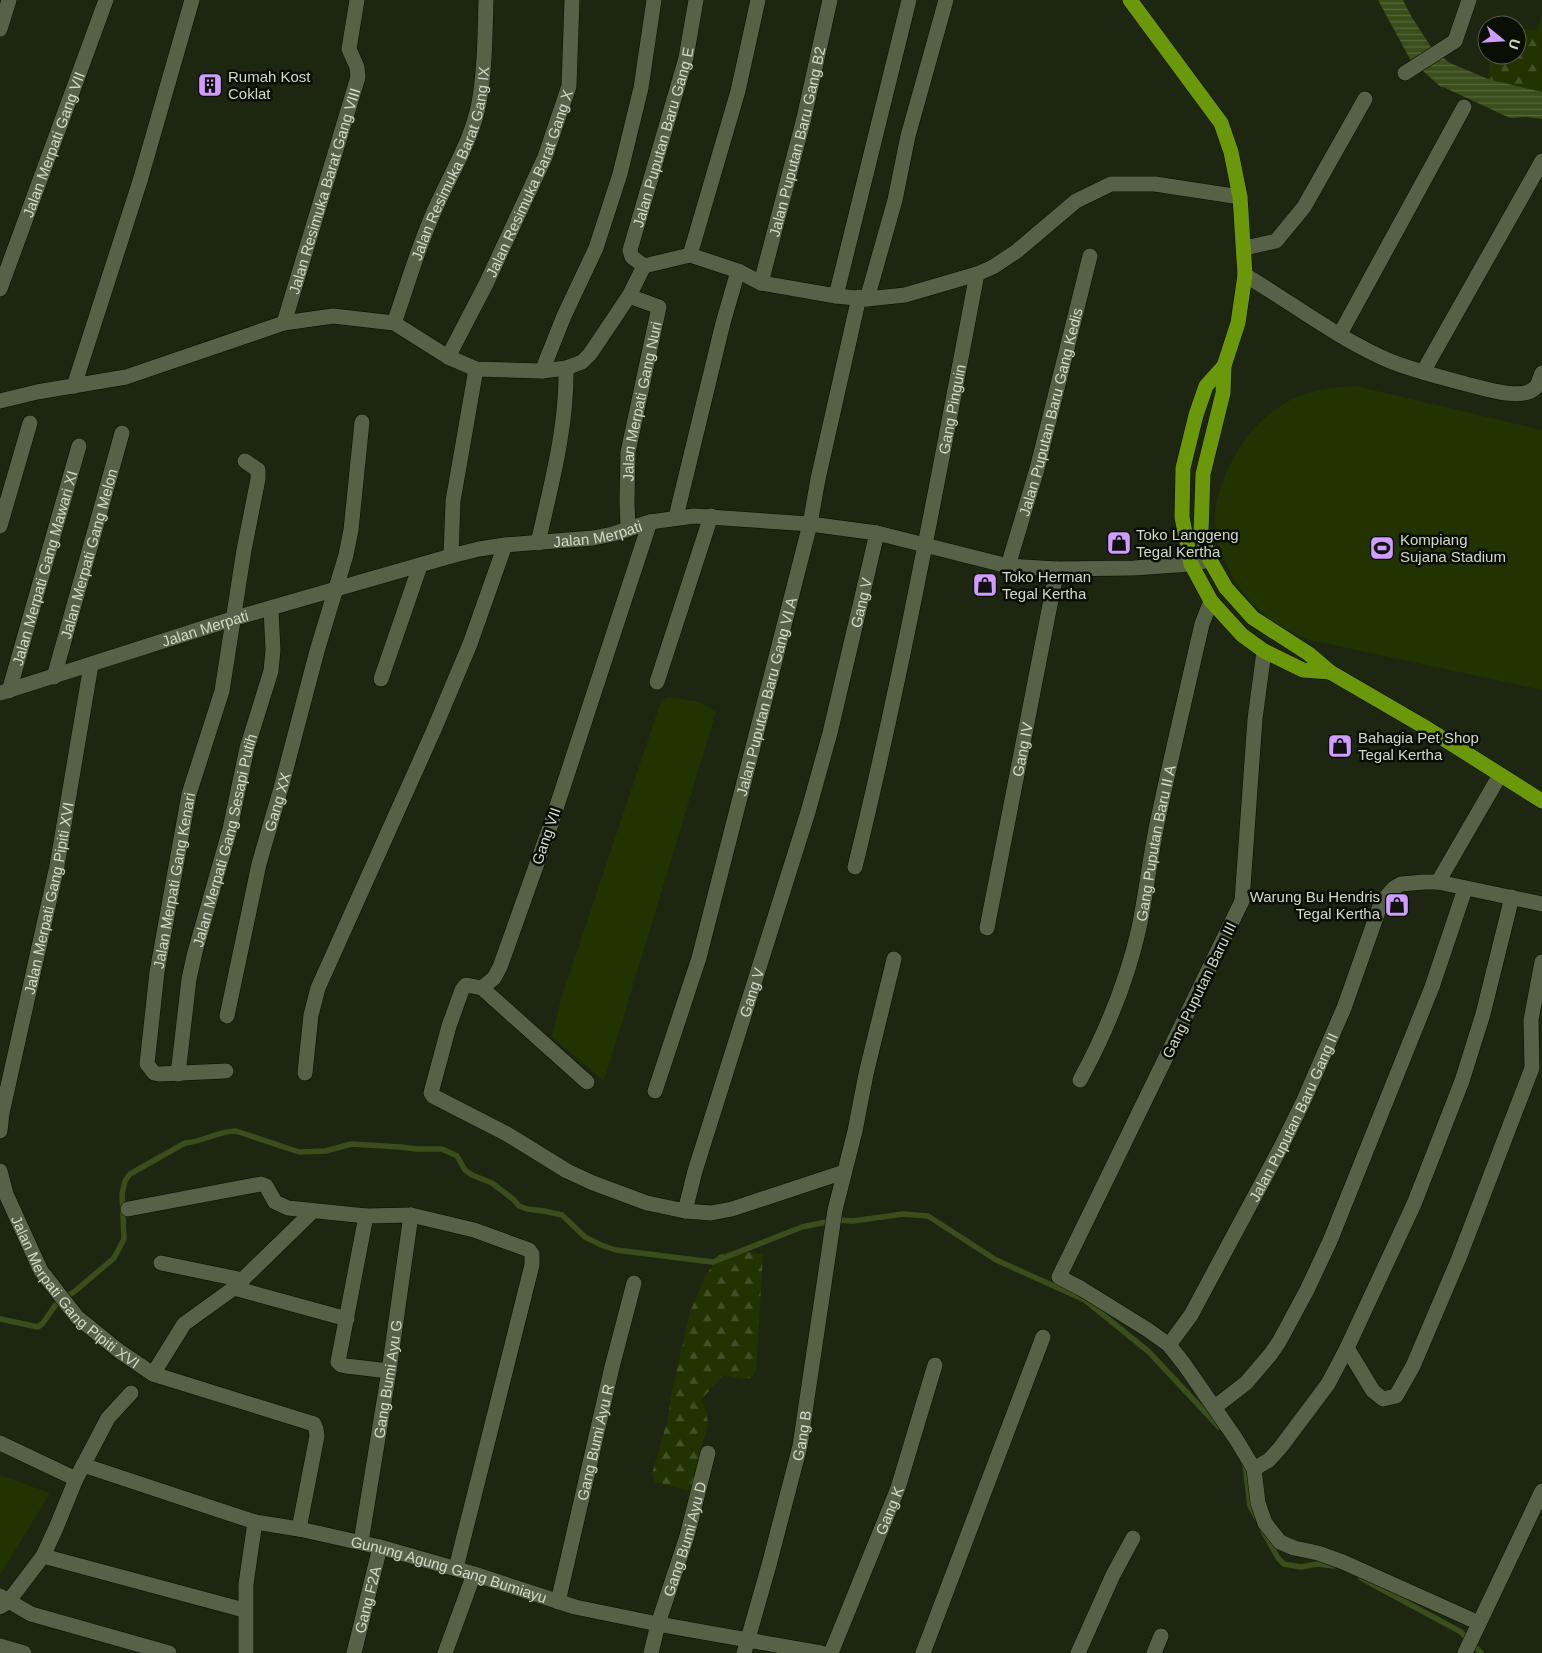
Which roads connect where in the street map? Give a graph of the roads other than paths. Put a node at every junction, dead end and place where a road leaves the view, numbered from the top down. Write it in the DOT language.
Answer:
graph roads {
  1 [pos="9,0"];
  2 [pos="106,0"];
  3 [pos="192,0"];
  4 [pos="357,0"];
  5 [pos="486,0"];
  6 [pos="572,0"];
  7 [pos="654,0"];
  8 [pos="696,0"];
  9 [pos="758,0"];
  10 [pos="830,0"];
  11 [pos="909,0"];
  12 [pos="946,0"];
  13 [pos="1130,0"];
  14 [pos="1469,0"];
  15 [pos="0,29"];
  16 [pos="1405,73"];
  17 [pos="1365,99"];
  18 [pos="1464,107"];
  19 [pos="1542,161"];
  20 [pos="1240,197"];
  21 [pos="1244,248"];
  22 [pos="690,255"];
  23 [pos="1090,256"];
  24 [pos="644,266"];
  25 [pos="738,271"];
  26 [pos="977,274"];
  27 [pos="1245,276"];
  28 [pos="761,283"];
  29 [pos="0,289"];
  30 [pos="629,296"];
  31 [pos="836,296"];
  32 [pos="863,298"];
  33 [pos="284,323"];
  34 [pos="394,323"];
  35 [pos="1340,334"];
  36 [pos="448,357"];
  37 [pos="1224,366"];
  38 [pos="566,368"];
  39 [pos="476,369"];
  40 [pos="542,371"];
  41 [pos="1422,372"];
  42 [pos="1542,373"];
  43 [pos="74,386"];
  44 [pos="0,401"];
  45 [pos="362,422"];
  46 [pos="30,423"];
  47 [pos="122,432"];
  48 [pos="79,446"];
  49 [pos="245,461"];
  50 [pos="711,516"];
  51 [pos="676,517"];
  52 [pos="650,522"];
  53 [pos="810,524"];
  54 [pos="0,526"];
  55 [pos="628,529"];
  56 [pos="877,533"];
  57 [pos="538,543"];
  58 [pos="505,545"];
  59 [pos="926,546"];
  60 [pos="451,556"];
  61 [pos="1210,560"];
  62 [pos="1191,564"];
  63 [pos="420,566"];
  64 [pos="1008,566"];
  65 [pos="1057,569"];
  66 [pos="336,589"];
  67 [pos="1211,601"];
  68 [pos="271,609"];
  69 [pos="232,619"];
  70 [pos="1264,652"];
  71 [pos="90,665"];
  72 [pos="1330,672"];
  73 [pos="54,677"];
  74 [pos="381,679"];
  75 [pos="657,682"];
  76 [pos="4,692"];
  77 [pos="1500,775"];
  78 [pos="1542,801"];
  79 [pos="854,867"];
  80 [pos="1438,882"];
  81 [pos="1465,888"];
  82 [pos="1512,897"];
  83 [pos="1542,904"];
  84 [pos="987,928"];
  85 [pos="894,959"];
  86 [pos="1542,962"];
  87 [pos="482,988"];
  88 [pos="226,1016"];
  89 [pos="226,1071"];
  90 [pos="305,1073"];
  91 [pos="178,1074"];
  92 [pos="1080,1080"];
  93 [pos="587,1082"];
  94 [pos="655,1091"];
  95 [pos="0,1131"];
  96 [pos="0,1171"];
  97 [pos="844,1172"];
  98 [pos="128,1210"];
  99 [pos="313,1211"];
  100 [pos="685,1211"];
  101 [pos="411,1215"];
  102 [pos="366,1216"];
  103 [pos="161,1263"];
  104 [pos="634,1283"];
  105 [pos="239,1284"];
  106 [pos="347,1319"];
  107 [pos="1043,1336"];
  108 [pos="1169,1346"];
  109 [pos="1347,1348"];
  110 [pos="935,1365"];
  111 [pos="389,1371"];
  112 [pos="153,1374"];
  113 [pos="131,1393"];
  114 [pos="1215,1407"];
  115 [pos="0,1443"];
  116 [pos="708,1453"];
  117 [pos="83,1465"];
  118 [pos="1254,1469"];
  119 [pos="76,1479"];
  120 [pos="1542,1491"];
  121 [pos="255,1522"];
  122 [pos="299,1529"];
  123 [pos="1133,1538"];
  124 [pos="361,1542"];
  125 [pos="380,1547"];
  126 [pos="43,1556"];
  127 [pos="456,1568"];
  128 [pos="474,1574"];
  129 [pos="3,1602"];
  130 [pos="558,1602"];
  131 [pos="244,1610"];
  132 [pos="658,1624"];
  133 [pos="1476,1630"];
  134 [pos="1161,1636"];
  135 [pos="0,1646"];
  136 [pos="746,1646"];
  137 [pos="801,1651"];
  138 [pos="24,1653"];
  139 [pos="168,1653"];
  140 [pos="246,1653"];
  141 [pos="354,1653"];
  142 [pos="445,1653"];
  143 [pos="651,1653"];
  144 [pos="821,1653"];
  145 [pos="831,1653"];
  146 [pos="923,1653"];
  147 [pos="1078,1653"];
  148 [pos="1154,1653"];
  149 [pos="1465,1653"];
  1 -- 15 [label="street"];
  2 -- 29 [label="street, Jalan Merpati Gang VII"];
  3 -- 43 [label="street"];
  4 -- 33 [label="street, Jalan Resimuka Barat Gang VIII"];
  5 -- 34 [label="street, Jalan Resimuka Barat Gang IX"];
  6 -- 36 [label="street, Jalan Resimuka Barat Gang X"];
  7 -- 40 [label="street"];
  8 -- 24 [label="street, Jalan Puputan Baru Gang E"];
  9 -- 22 [label="street"];
  10 -- 28 [label="street, Jalan Puputan Baru Gang B2"];
  11 -- 31 [label="street"];
  12 -- 32 [label="street, Jalan Puputan Baru Gang VI A"];
  13 -- 20 [label="highway"];
  14 -- 16 [label="street"];
  17 -- 21 [label="street"];
  18 -- 35 [label="street"];
  19 -- 41 [label="street"];
  20 -- 21 [label="highway"];
  20 -- 26 [label="street"];
  21 -- 27 [label="highway"];
  22 -- 24 [label="street"];
  22 -- 25 [label="street"];
  23 -- 64 [label="street, Jalan Puputan Baru Gang Kedis"];
  24 -- 30 [label="street"];
  25 -- 28 [label="street"];
  25 -- 51 [label="street"];
  26 -- 32 [label="street"];
  26 -- 59 [label="street, Gang Pinguin"];
  27 -- 35 [label="street"];
  27 -- 37 [label="highway"];
  28 -- 31 [label="street"];
  30 -- 38 [label="street"];
  30 -- 55 [label="street, Jalan Merpati Gang Nuri"];
  31 -- 32 [label="street"];
  32 -- 53 [label="street, Jalan Puputan Baru Gang VI A"];
  33 -- 34 [label="street"];
  33 -- 43 [label="street"];
  34 -- 36 [label="street"];
  35 -- 41 [label="street"];
  36 -- 39 [label="street"];
  37 -- 61 [label="highway"];
  37 -- 62 [label="highway"];
  38 -- 40 [label="street"];
  38 -- 57 [label="street"];
  39 -- 40 [label="street"];
  39 -- 60 [label="street"];
  41 -- 42 [label="street"];
  43 -- 44 [label="street"];
  45 -- 66 [label="street, Gang XX"];
  46 -- 54 [label="street"];
  47 -- 73 [label="street, Jalan Merpati Gang Melon"];
  48 -- 76 [label="street, Jalan Merpati Gang Mawari XI"];
  49 -- 69 [label="street"];
  50 -- 51 [label="street, Jalan Merpati"];
  50 -- 53 [label="street, Jalan Merpati"];
  50 -- 75 [label="street"];
  51 -- 52 [label="street, Jalan Merpati"];
  52 -- 55 [label="street, Jalan Merpati"];
  52 -- 87 [label="street, Gang VII"];
  53 -- 56 [label="street, Jalan Merpati"];
  53 -- 94 [label="street, Jalan Puputan Baru Gang VI A"];
  55 -- 57 [label="street, Jalan Merpati"];
  56 -- 59 [label="street, Jalan Merpati"];
  56 -- 100 [label="street, Gang V"];
  57 -- 58 [label="street, Jalan Merpati"];
  58 -- 60 [label="street, Jalan Merpati"];
  58 -- 90 [label="street"];
  59 -- 64 [label="street, Jalan Merpati"];
  59 -- 79 [label="street, Gang Pinguin"];
  60 -- 63 [label="street, Jalan Merpati"];
  61 -- 62 [label="street, Jalan Merpati"];
  61 -- 72 [label="highway"];
  62 -- 65 [label="street, Jalan Merpati"];
  62 -- 67 [label="highway"];
  63 -- 66 [label="street, Jalan Merpati"];
  63 -- 74 [label="street"];
  64 -- 65 [label="street, Jalan Merpati"];
  65 -- 84 [label="street, Gang IV"];
  66 -- 68 [label="street, Jalan Merpati"];
  66 -- 88 [label="street, Gang XX"];
  67 -- 70 [label="highway"];
  67 -- 92 [label="street, Gang Puputan Baru II A"];
  68 -- 69 [label="street, Jalan Merpati"];
  68 -- 91 [label="street, Jalan Merpati Gang Sesapi Putih"];
  69 -- 71 [label="street, Jalan Merpati"];
  69 -- 91 [label="street, Jalan Merpati Gang Kenari"];
  70 -- 72 [label="highway"];
  70 -- 108 [label="street, Gang Puputan Baru III"];
  71 -- 73 [label="street, Jalan Merpati"];
  71 -- 95 [label="street, Jalan Merpati Gang Pipiti XVI"];
  72 -- 77 [label="highway"];
  73 -- 76 [label="street, Jalan Merpati"];
  77 -- 78 [label="highway"];
  77 -- 80 [label="street"];
  80 -- 81 [label="street"];
  80 -- 108 [label="street, Jalan Puputan Baru Gang II"];
  81 -- 82 [label="street"];
  81 -- 114 [label="street"];
  82 -- 83 [label="street"];
  82 -- 109 [label="street"];
  85 -- 97 [label="street, Gang B"];
  86 -- 109 [label="street"];
  87 -- 93 [label="street"];
  87 -- 100 [label="street"];
  89 -- 91 [label="street, Jalan Merpati Gang Kenari"];
  96 -- 112 [label="street, Jalan Merpati Gang Pipiti XVI"];
  97 -- 100 [label="street"];
  97 -- 136 [label="street, Gang B"];
  98 -- 99 [label="street"];
  99 -- 102 [label="street"];
  99 -- 105 [label="street"];
  101 -- 102 [label="street"];
  101 -- 111 [label="street, Gang Bumi Ayu G"];
  101 -- 127 [label="street"];
  102 -- 106 [label="street"];
  103 -- 105 [label="street"];
  104 -- 130 [label="street, Gang Bumi Ayu R"];
  105 -- 106 [label="street"];
  105 -- 112 [label="street"];
  106 -- 111 [label="street"];
  107 -- 146 [label="street"];
  108 -- 114 [label="street"];
  109 -- 118 [label="street"];
  110 -- 145 [label="street, Gang K"];
  111 -- 124 [label="street, Gang Bumi Ayu G"];
  112 -- 122 [label="street, Jalan Merpati Gang Pipiti XVI"];
  113 -- 117 [label="street"];
  114 -- 118 [label="street"];
  115 -- 119 [label="street"];
  116 -- 132 [label="street, Gang Bumi Ayu D"];
  117 -- 119 [label="street"];
  117 -- 121 [label="street, Gunung Agung Gang Bumiayu"];
  118 -- 133 [label="street"];
  119 -- 126 [label="street"];
  120 -- 133 [label="street"];
  121 -- 122 [label="street, Gunung Agung Gang Bumiayu"];
  121 -- 131 [label="street"];
  122 -- 124 [label="street, Gunung Agung Gang Bumiayu"];
  123 -- 147 [label="street"];
  124 -- 125 [label="street, Gunung Agung Gang Bumiayu"];
  125 -- 127 [label="street, Gunung Agung Gang Bumiayu"];
  125 -- 141 [label="street, Gang F2A"];
  126 -- 129 [label="street"];
  126 -- 131 [label="street"];
  127 -- 128 [label="street, Gunung Agung Gang Bumiayu"];
  128 -- 130 [label="street, Gunung Agung Gang Bumiayu"];
  128 -- 142 [label="street"];
  129 -- 139 [label="street"];
  130 -- 132 [label="street, Gunung Agung Gang Bumiayu"];
  131 -- 140 [label="street"];
  132 -- 136 [label="street, Gunung Agung Gang Bumiayu"];
  132 -- 143 [label="street, Gang Bumi Ayu D"];
  133 -- 149 [label="street"];
  134 -- 148 [label="street"];
  135 -- 138 [label="street"];
  136 -- 137 [label="street, Gunung Agung Gang Bumiayu"];
  137 -- 144 [label="street, Gunung Agung Gang Bumiayu"];
}
